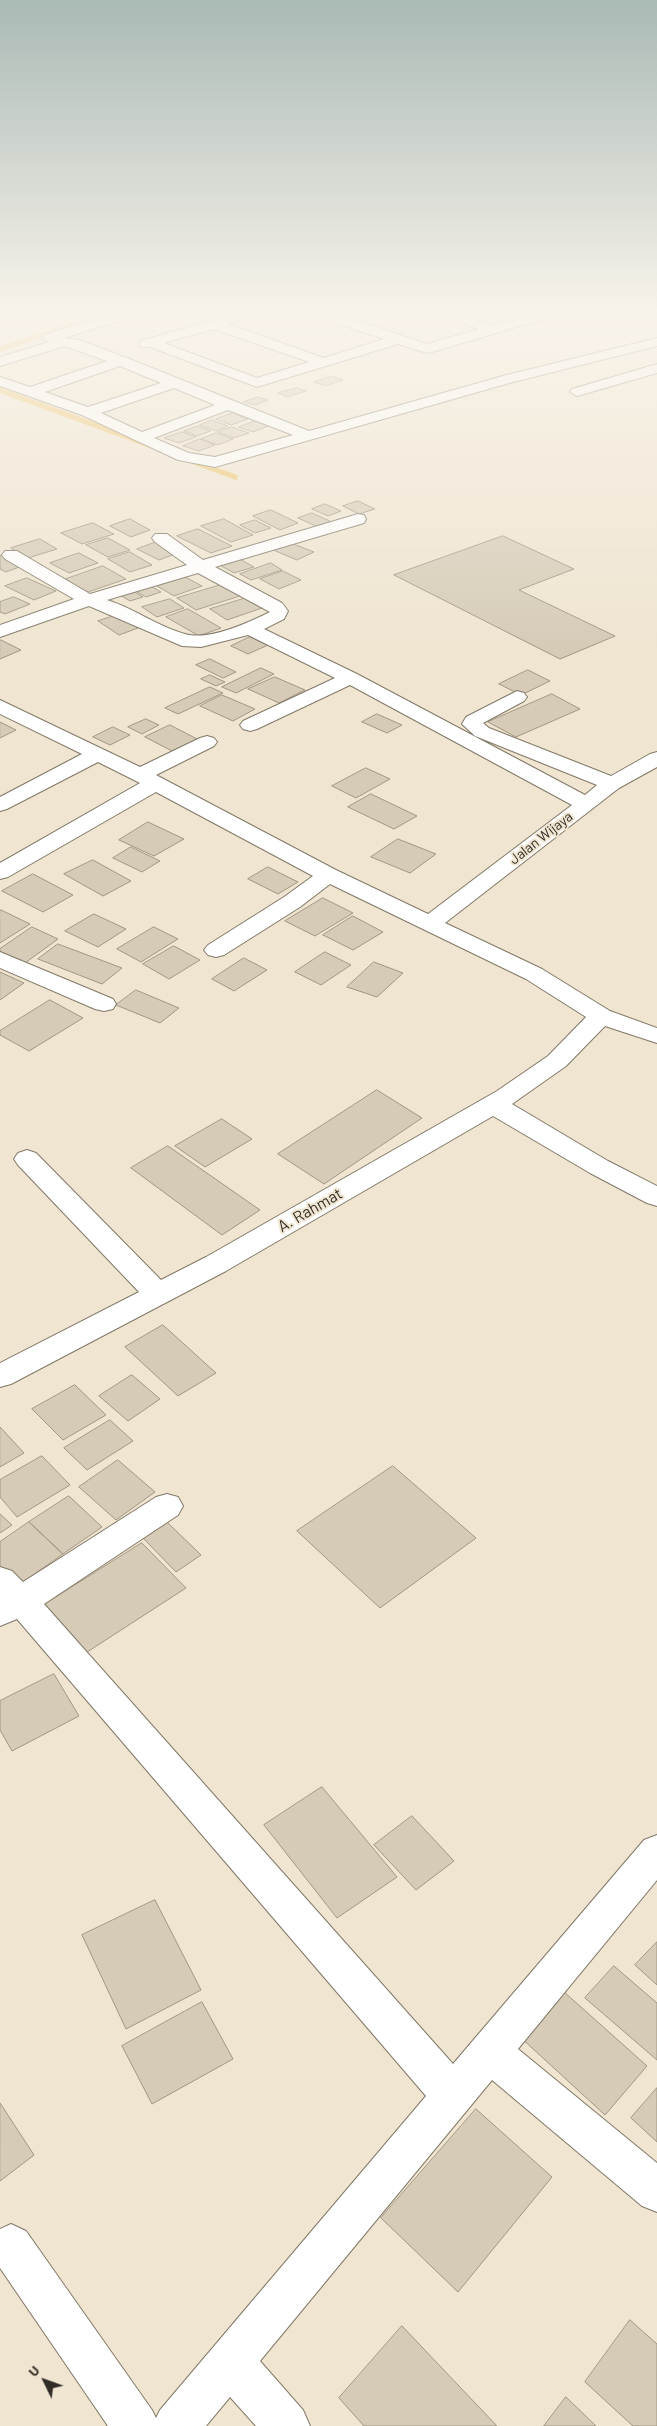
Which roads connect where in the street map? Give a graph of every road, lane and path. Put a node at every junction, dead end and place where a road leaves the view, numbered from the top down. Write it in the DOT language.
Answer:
graph roads {
  1 [pos="107,421"];
  2 [pos="185,421"];
  3 [pos="270,421"];
  4 [pos="360,421"];
  5 [pos="309,436"];
  6 [pos="141,438"];
  7 [pos="358,519"];
  8 [pos="161,538"];
  9 [pos="11,555"];
  10 [pos="201,567"];
  11 [pos="88,600"];
  12 [pos="250,629"];
  13 [pos="0,631"];
  14 [pos="350,678"];
  15 [pos="517,697"];
  16 [pos="0,706"];
  17 [pos="250,725"];
  18 [pos="207,742"];
  19 [pos="98,754"];
  20 [pos="657,758"];
  21 [pos="148,779"];
  22 [pos="612,784"];
  23 [pos="586,804"];
  24 [pos="0,805"];
  25 [pos="0,872"];
  26 [pos="328,875"];
  27 [pos="429,924"];
  28 [pos="216,950"];
  29 [pos="0,959"];
  30 [pos="104,1004"];
  31 [pos="601,1016"];
  32 [pos="657,1036"];
  33 [pos="494,1105"];
  34 [pos="27,1158"];
  35 [pos="657,1197"];
  36 [pos="158,1294"];
  37 [pos="0,1376"];
  38 [pos="168,1506"];
  39 [pos="7,1598"];
  40 [pos="657,1852"];
  41 [pos="490,2052"];
  42 [pos="453,2095"];
  43 [pos="657,2191"];
  44 [pos="11,2246"];
  45 [pos="230,2362"];
  46 [pos="136,2426"];
  47 [pos="176,2426"];
  48 [pos="287,2426"];
  1 -- 6 [label="street"];
  2 -- 6 [label="street"];
  3 -- 5 [label="street"];
  4 -- 5 [label="street"];
  5 -- 6 [label="street"];
  7 -- 10 [label="street"];
  8 -- 10 [label="street"];
  9 -- 11 [label="street"];
  10 -- 11 [label="street"];
  10 -- 12 [label="street"];
  11 -- 12 [label="street"];
  11 -- 13 [label="street"];
  12 -- 14 [label="street"];
  14 -- 17 [label="street"];
  14 -- 23 [label="street"];
  15 -- 22 [label="street"];
  16 -- 19 [label="street"];
  18 -- 21 [label="street"];
  19 -- 21 [label="street"];
  19 -- 24 [label="street"];
  20 -- 22 [label="street, Jalan Wijaya"];
  21 -- 25 [label="street"];
  21 -- 26 [label="street"];
  22 -- 23 [label="street, Jalan Wijaya"];
  23 -- 27 [label="street, Jalan Wijaya"];
  26 -- 27 [label="street"];
  26 -- 28 [label="street"];
  27 -- 31 [label="street"];
  29 -- 30 [label="street"];
  31 -- 32 [label="street"];
  31 -- 33 [label="street, A. Rahmat"];
  33 -- 35 [label="street"];
  33 -- 36 [label="street, A. Rahmat"];
  34 -- 36 [label="street"];
  36 -- 37 [label="street, A. Rahmat"];
  38 -- 39 [label="street"];
  39 -- 42 [label="street"];
  40 -- 41 [label="street"];
  41 -- 42 [label="street"];
  41 -- 43 [label="street"];
  42 -- 45 [label="street"];
  44 -- 46 [label="street"];
  45 -- 47 [label="street"];
  45 -- 48 [label="street"];
}
